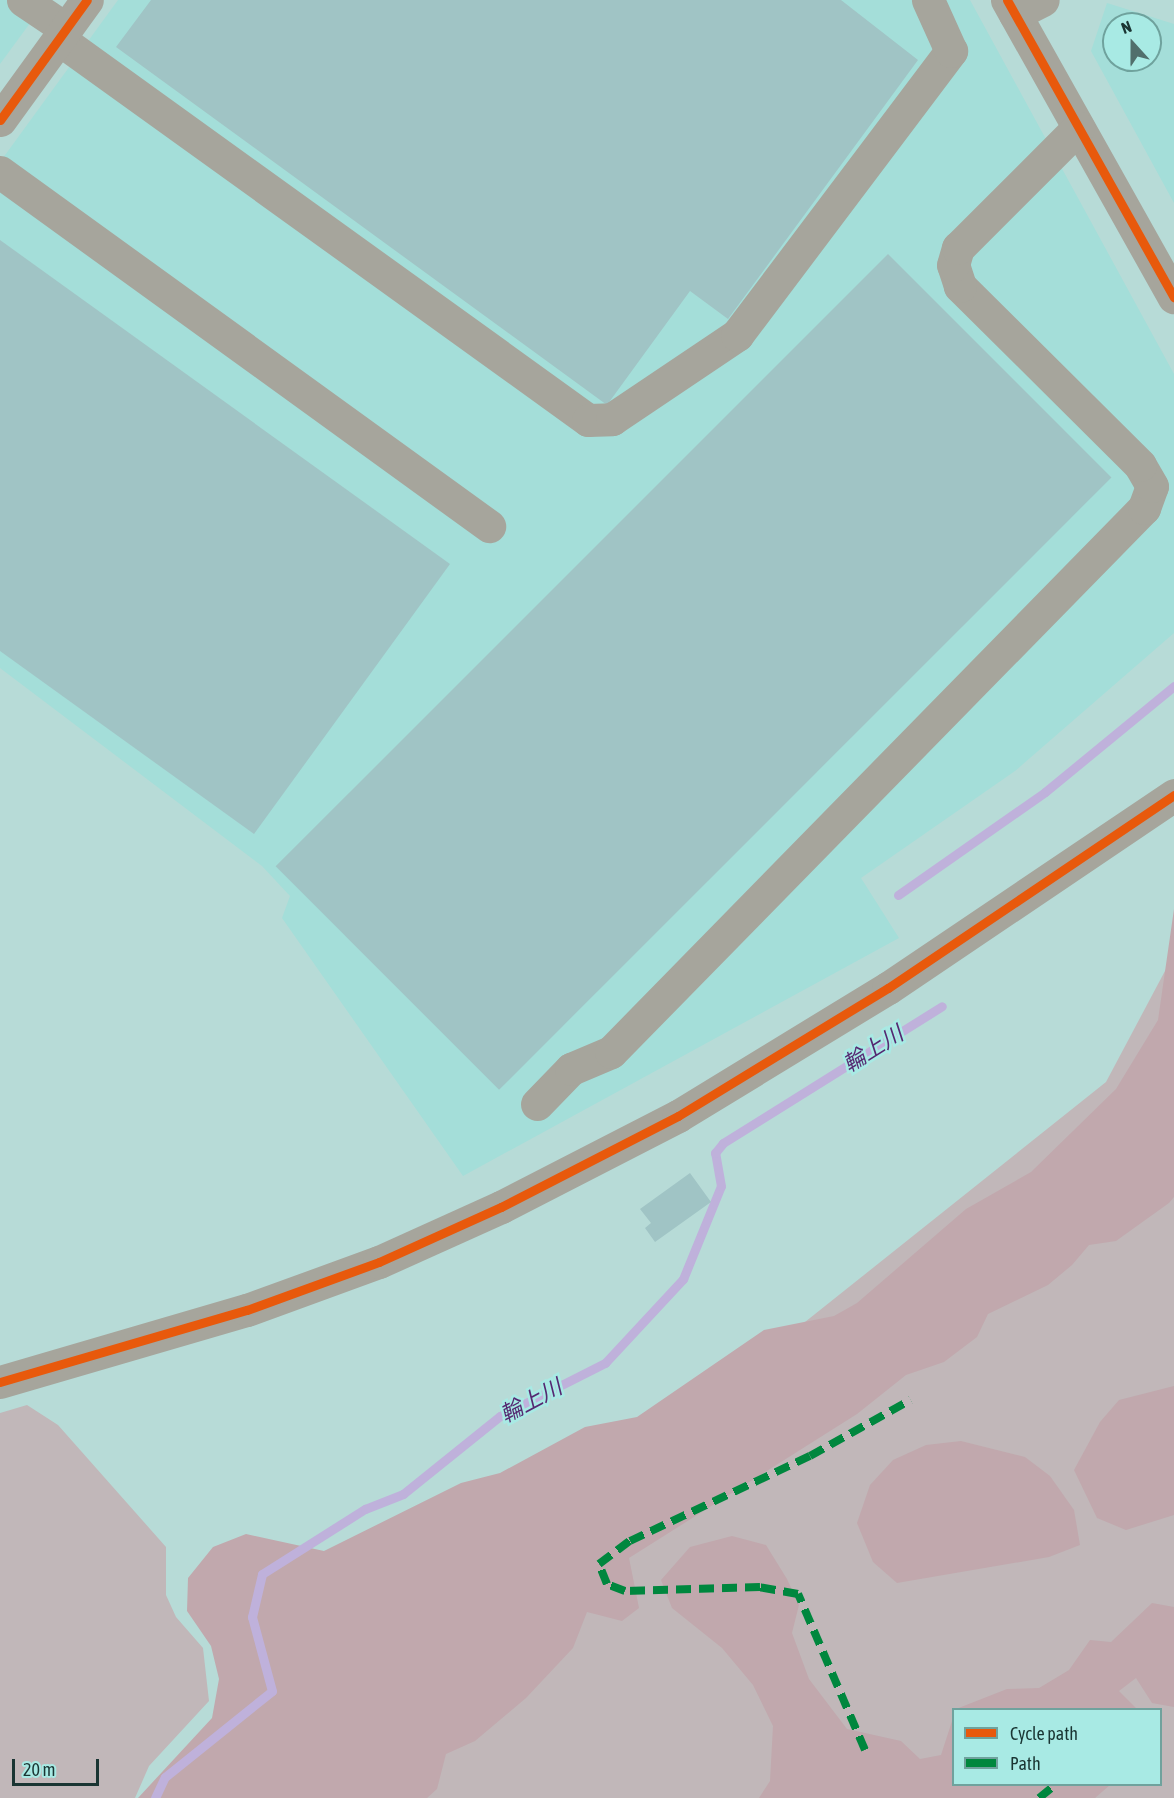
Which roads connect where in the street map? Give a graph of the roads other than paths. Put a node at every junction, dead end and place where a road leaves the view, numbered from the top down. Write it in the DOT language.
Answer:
graph roads {
  1 [pos="23,0"];
  2 [pos="87,0"];
  3 [pos="928,0"];
  4 [pos="1021,5"];
  5 [pos="62,34"];
  6 [pos="0,120"];
  7 [pos="1078,128"];
  8 [pos="0,172"];
  9 [pos="1174,297"];
  10 [pos="489,526"];
  11 [pos="1174,795"];
  12 [pos="537,1104"];
  13 [pos="0,1382"];
  1 -- 5 [label="street"];
  2 -- 5 [label="street"];
  3 -- 5 [label="street"];
  4 -- 7 [label="street"];
  5 -- 6 [label="street"];
  7 -- 9 [label="street"];
  7 -- 12 [label="street"];
  8 -- 10 [label="street"];
  11 -- 13 [label="street"];
}
